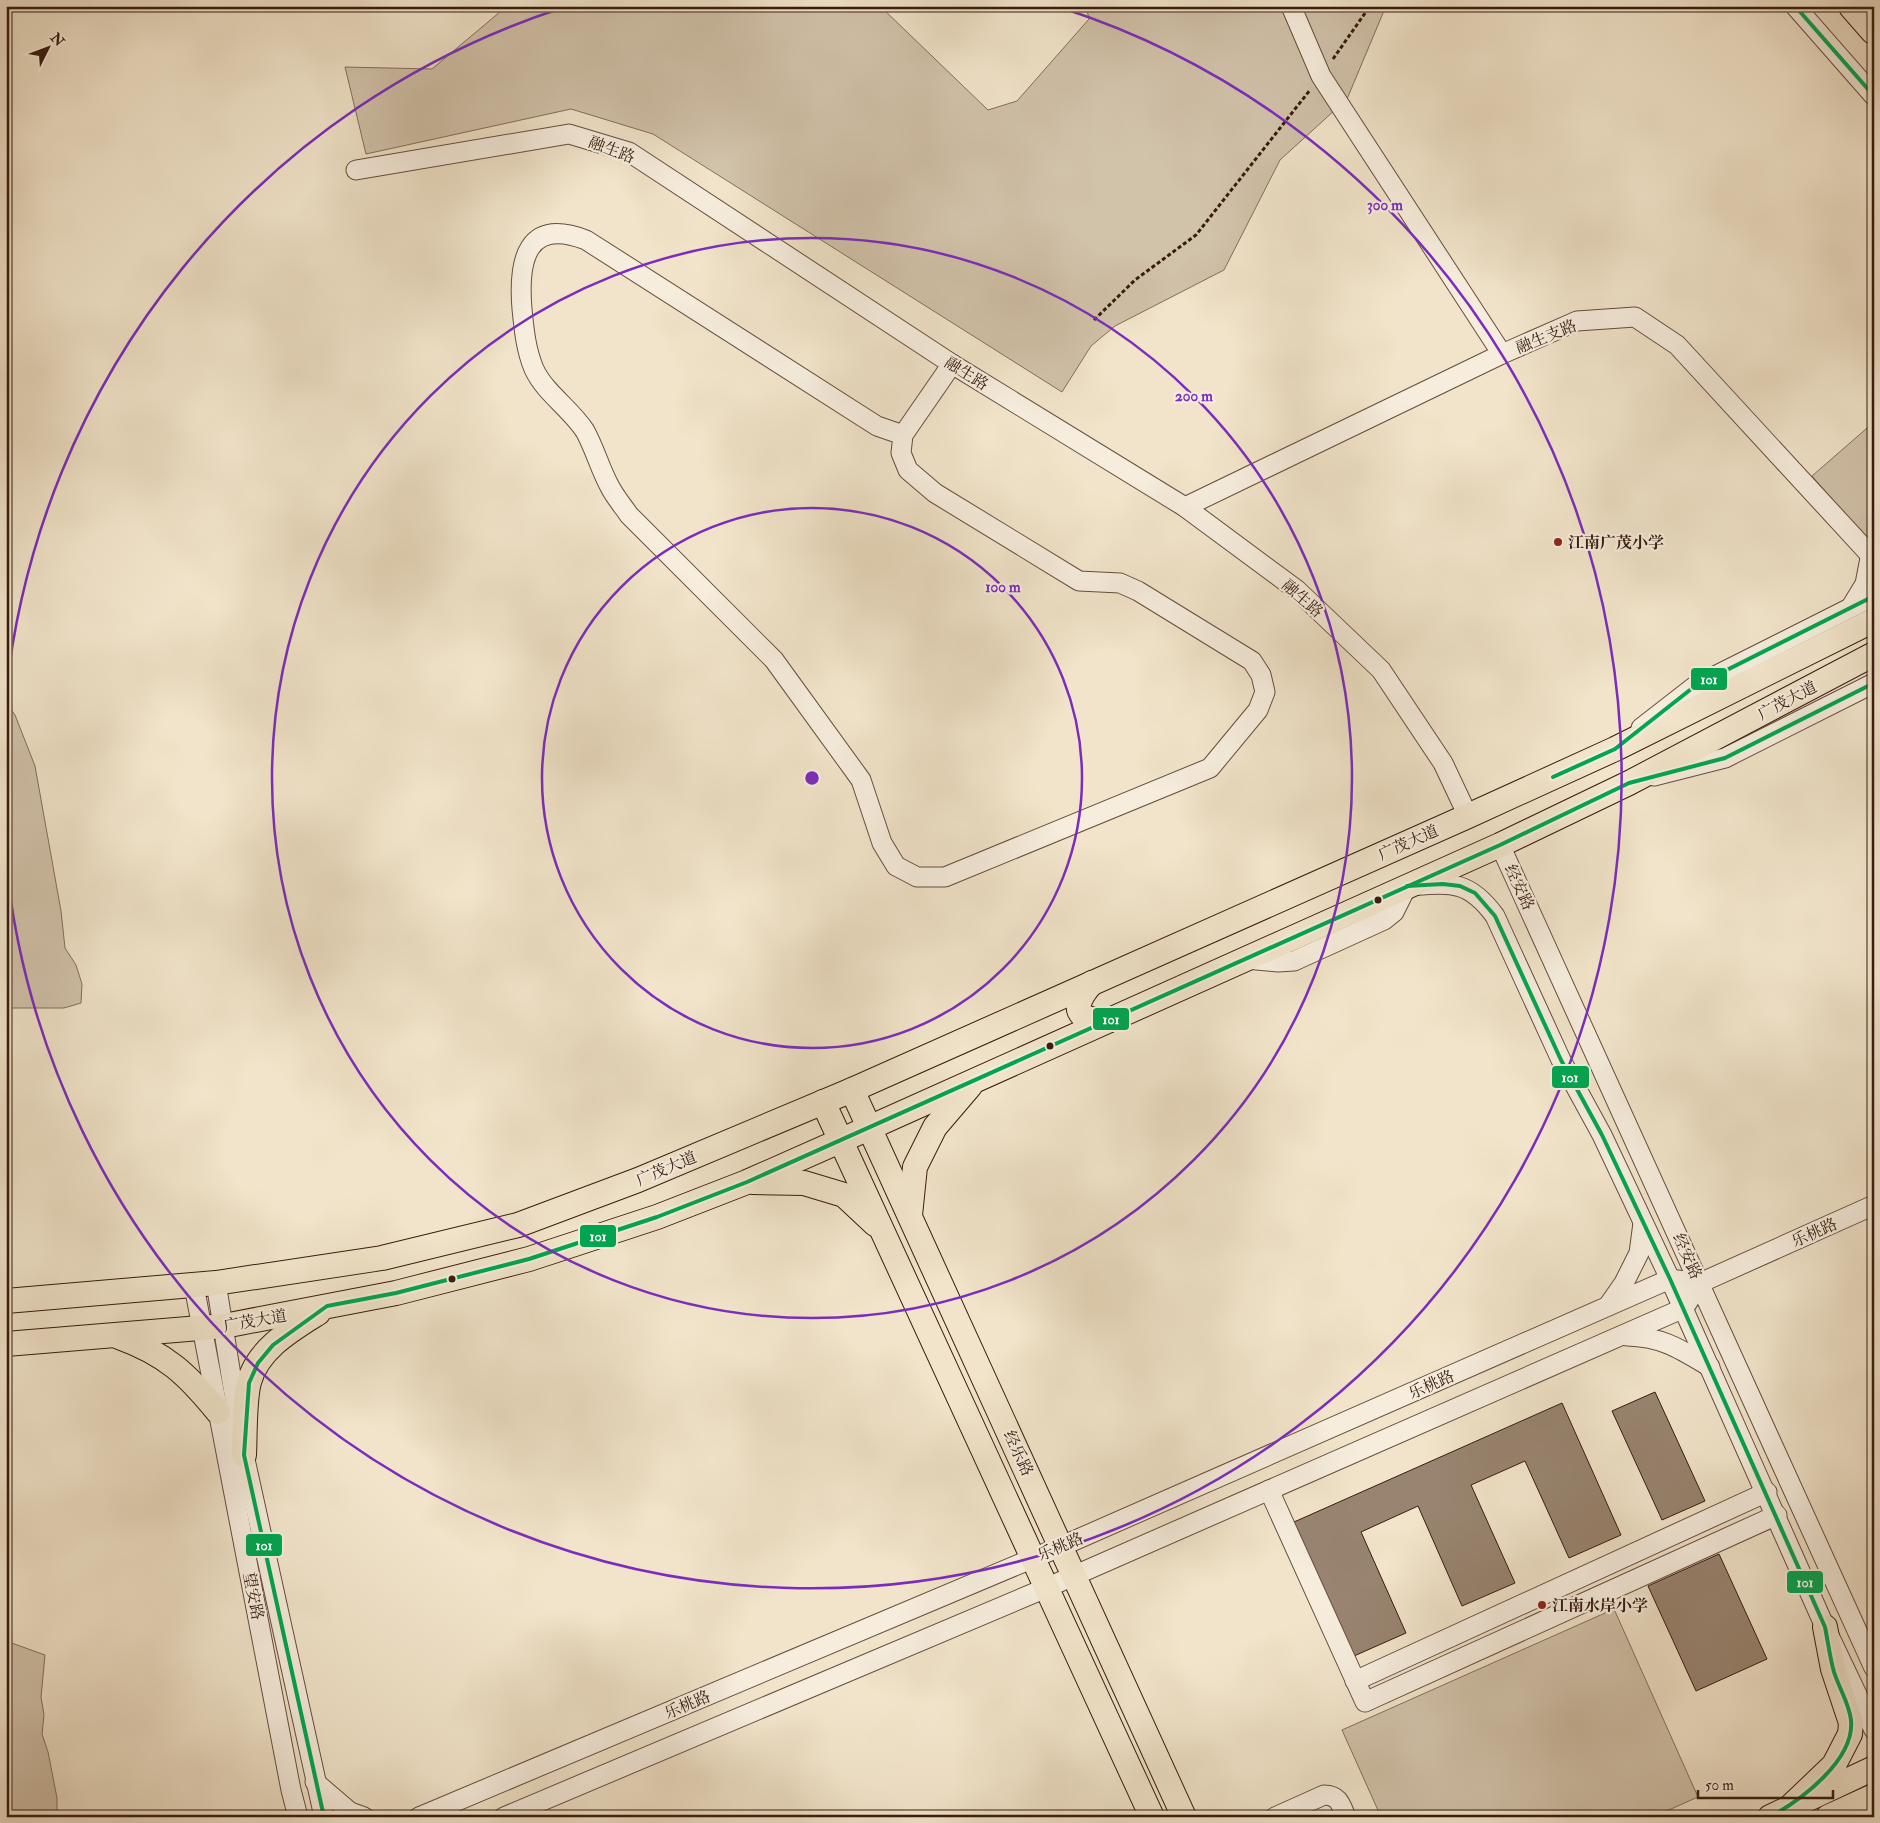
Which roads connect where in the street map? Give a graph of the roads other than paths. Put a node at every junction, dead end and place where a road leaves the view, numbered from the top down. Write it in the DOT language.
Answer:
graph roads {
  1 [pos="1291,6"];
  2 [pos="1795,6"];
  3 [pos="1853,6"];
  4 [pos="1874,30"];
  5 [pos="1874,96"];
  6 [pos="356,170"];
  7 [pos="1502,354"];
  8 [pos="952,364"];
  9 [pos="903,434"];
  10 [pos="1185,507"];
  11 [pos="1872,558"];
  12 [pos="1874,596"];
  13 [pos="1851,608"];
  14 [pos="1874,620"];
  15 [pos="1869,656"];
  16 [pos="1874,683"];
  17 [pos="1615,748"];
  18 [pos="1629,783"];
  19 [pos="1468,816"];
  20 [pos="1500,845"];
  21 [pos="1407,886"];
  22 [pos="1092,983"];
  23 [pos="1109,1020"];
  24 [pos="976,1080"];
  25 [pos="852,1090"];
  26 [pos="823,1102"];
  27 [pos="869,1128"];
  28 [pos="840,1140"];
  29 [pos="747,1182"];
  30 [pos="1874,1205"];
  31 [pos="910,1216"];
  32 [pos="1643,1223"];
  33 [pos="882,1231"];
  34 [pos="1670,1279"];
  35 [pos="1700,1283"];
  36 [pos="205,1285"];
  37 [pos="6,1301"];
  38 [pos="327,1306"];
  39 [pos="1607,1307"];
  40 [pos="1684,1308"];
  41 [pos="213,1327"];
  42 [pos="113,1335"];
  43 [pos="1621,1336"];
  44 [pos="6,1344"];
  45 [pos="1710,1368"];
  46 [pos="218,1412"];
  47 [pos="244,1455"];
  48 [pos="1269,1490"];
  49 [pos="1767,1492"];
  50 [pos="1777,1516"];
  51 [pos="1062,1546"];
  52 [pos="1032,1558"];
  53 [pos="1075,1576"];
  54 [pos="1046,1588"];
  55 [pos="1825,1626"];
  56 [pos="1874,1668"];
  57 [pos="1355,1681"];
  58 [pos="1874,1730"];
  59 [pos="1874,1768"];
  60 [pos="315,1782"];
  61 [pos="1874,1796"];
  62 [pos="1779,1812"];
  63 [pos="298,1817"];
  64 [pos="324,1817"];
  65 [pos="364,1817"];
  66 [pos="419,1817"];
  67 [pos="504,1817"];
  68 [pos="1152,1817"];
  69 [pos="1184,1817"];
  70 [pos="1276,1817"];
  71 [pos="1346,1817"];
  72 [pos="1828,1817"];
  1 -- 7 [label="street"];
  2 -- 5 [label="street"];
  3 -- 4 [label="highway"];
  6 -- 8 [label="street, 融生路"];
  7 -- 10 [label="street, 融生支路"];
  7 -- 11 [label="street, 融生支路"];
  8 -- 9 [label="street"];
  8 -- 10 [label="street, 融生路"];
  9 -- 9 [label="street"];
  10 -- 19 [label="street, 融生路"];
  11 -- 13 [label="street"];
  12 -- 13 [label="street, 广茂大道"];
  13 -- 17 [label="street, 广茂大道"];
  14 -- 17 [label="main road, 广茂大道"];
  15 -- 18 [label="main road, 广茂大道"];
  16 -- 18 [label="street, 广茂大道"];
  17 -- 19 [label="main road, 广茂大道"];
  18 -- 20 [label="main road, 广茂大道"];
  19 -- 22 [label="main road, 广茂大道"];
  20 -- 21 [label="main road, 广茂大道"];
  20 -- 35 [label="street, 经安路"];
  21 -- 23 [label="main road, 广茂大道"];
  21 -- 32 [label="street, 经安路"];
  22 -- 23 [label="main road"];
  22 -- 25 [label="main road, 广茂大道"];
  23 -- 24 [label="main road, 广茂大道"];
  24 -- 27 [label="main road, 广茂大道"];
  24 -- 31 [label="main road"];
  25 -- 26 [label="main road, 广茂大道"];
  25 -- 27 [label="main road, 经乐路"];
  26 -- 28 [label="main road, 经乐路"];
  26 -- 36 [label="main road, 广茂大道"];
  27 -- 28 [label="main road, 广茂大道"];
  27 -- 31 [label="main road, 经乐路"];
  28 -- 29 [label="main road, 广茂大道"];
  28 -- 33 [label="main road, 经乐路"];
  29 -- 33 [label="main road"];
  29 -- 38 [label="main road, 广茂大道"];
  30 -- 35 [label="street, 乐桃路"];
  31 -- 51 [label="main road, 经乐路"];
  32 -- 34 [label="street, 经安路"];
  32 -- 39 [label="street"];
  33 -- 52 [label="main road, 经乐路"];
  34 -- 35 [label="street"];
  34 -- 39 [label="street, 乐桃路"];
  34 -- 40 [label="street, 经安路"];
  35 -- 40 [label="street"];
  35 -- 56 [label="street, 经安路"];
  36 -- 37 [label="main road, 广茂大道"];
  36 -- 41 [label="street, 望安路"];
  38 -- 41 [label="main road, 广茂大道"];
  38 -- 47 [label="main road"];
  39 -- 51 [label="street, 乐桃路"];
  40 -- 43 [label="street, 乐桃路"];
  40 -- 45 [label="street, 经安路"];
  41 -- 42 [label="main road, 广茂大道"];
  41 -- 46 [label="street, 望安路"];
  41 -- 47 [label="street, 望安路"];
  42 -- 44 [label="main road, 广茂大道"];
  42 -- 46 [label="main road"];
  43 -- 45 [label="street"];
  43 -- 48 [label="street, 乐桃路"];
  45 -- 49 [label="street, 经安路"];
  46 -- 63 [label="street, 望安路"];
  47 -- 60 [label="street, 望安路"];
  48 -- 53 [label="street, 乐桃路"];
  48 -- 57 [label="street"];
  49 -- 50 [label="street, 经安路"];
  49 -- 57 [label="street"];
  50 -- 55 [label="street, 经安路"];
  50 -- 57 [label="street"];
  51 -- 52 [label="street, 乐桃路"];
  51 -- 53 [label="main road, 经乐路"];
  52 -- 54 [label="main road, 经乐路"];
  52 -- 66 [label="street, 乐桃路"];
  53 -- 54 [label="street, 乐桃路"];
  53 -- 69 [label="main road, 经乐路"];
  54 -- 67 [label="street, 乐桃路"];
  54 -- 68 [label="main road, 经乐路"];
  55 -- 58 [label="street, 经安路"];
  55 -- 62 [label="main road"];
  59 -- 62 [label="main road"];
  60 -- 64 [label="street, 望安路"];
  60 -- 65 [label="street"];
  61 -- 72 [label="main road"];
  70 -- 71 [label="street"];
}
